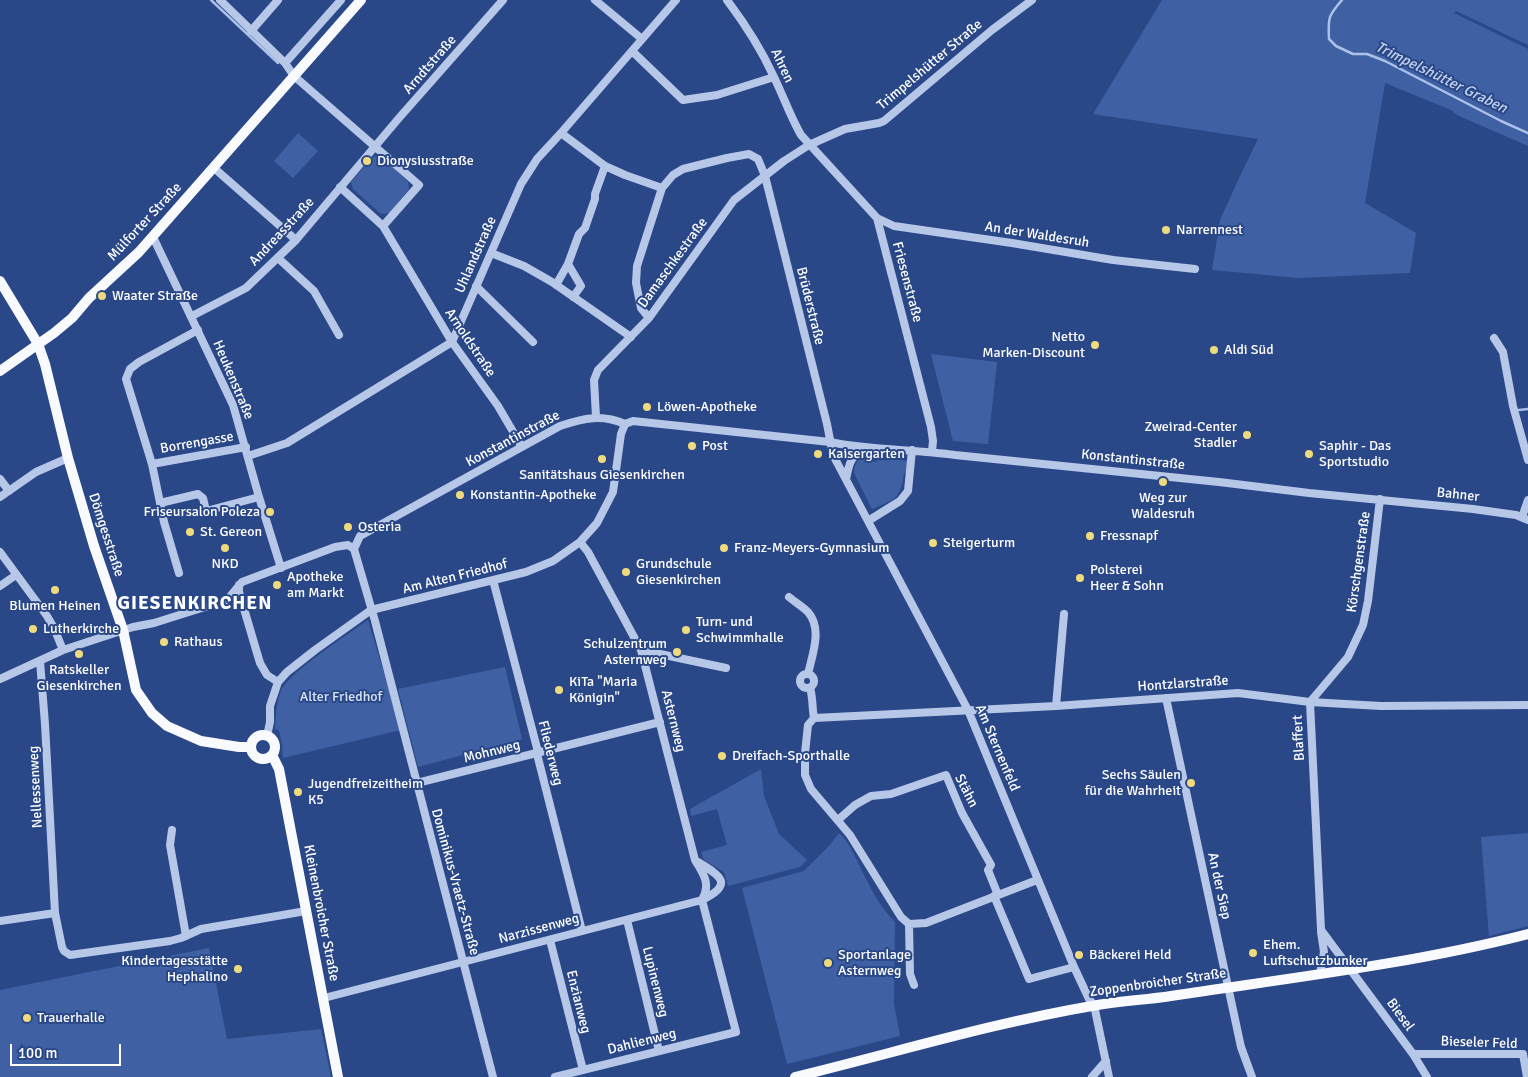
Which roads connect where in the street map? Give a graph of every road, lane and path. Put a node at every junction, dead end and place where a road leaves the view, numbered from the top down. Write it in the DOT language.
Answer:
graph roads {
  1 [pos="220,0"];
  2 [pos="278,0"];
  3 [pos="341,0"];
  4 [pos="361,0"];
  5 [pos="503,0"];
  6 [pos="595,0"];
  7 [pos="676,0"];
  8 [pos="728,0"];
  9 [pos="1032,0"];
  10 [pos="251,30"];
  11 [pos="642,39"];
  12 [pos="632,51"];
  13 [pos="285,62"];
  14 [pos="294,76"];
  15 [pos="774,77"];
  16 [pos="561,133"];
  17 [pos="809,145"];
  18 [pos="376,146"];
  19 [pos="605,166"];
  20 [pos="214,168"];
  21 [pos="765,176"];
  22 [pos="340,187"];
  23 [pos="662,188"];
  24 [pos="878,218"];
  25 [pos="383,226"];
  26 [pos="153,237"];
  27 [pos="296,240"];
  28 [pos="491,253"];
  29 [pos="278,258"];
  30 [pos="568,264"];
  31 [pos="1195,269"];
  32 [pos="0,281"];
  33 [pos="556,285"];
  34 [pos="476,286"];
  35 [pos="573,297"];
  36 [pos="192,316"];
  37 [pos="649,318"];
  38 [pos="198,330"];
  39 [pos="339,335"];
  40 [pos="631,337"];
  41 [pos="1494,338"];
  42 [pos="452,342"];
  43 [pos="534,342"];
  44 [pos="38,344"];
  45 [pos="0,371"];
  46 [pos="596,417"];
  47 [pos="625,424"];
  48 [pos="830,442"];
  49 [pos="246,447"];
  50 [pos="522,447"];
  51 [pos="871,448"];
  52 [pos="912,450"];
  53 [pos="932,451"];
  54 [pos="248,456"];
  55 [pos="68,458"];
  56 [pos="1528,460"];
  57 [pos="152,464"];
  58 [pos="0,479"];
  59 [pos="846,480"];
  60 [pos="9,491"];
  61 [pos="0,497"];
  62 [pos="259,497"];
  63 [pos="1380,499"];
  64 [pos="1528,500"];
  65 [pos="1391,501"];
  66 [pos="160,503"];
  67 [pos="1525,518"];
  68 [pos="868,522"];
  69 [pos="580,542"];
  70 [pos="354,549"];
  71 [pos="0,552"];
  72 [pos="281,568"];
  73 [pos="179,573"];
  74 [pos="16,575"];
  75 [pos="492,580"];
  76 [pos="239,585"];
  77 [pos="0,586"];
  78 [pos="789,598"];
  79 [pos="371,610"];
  80 [pos="1064,614"];
  81 [pos="128,629"];
  82 [pos="63,650"];
  83 [pos="641,650"];
  84 [pos="40,661"];
  85 [pos="726,668"];
  86 [pos="808,674"];
  87 [pos="0,679"];
  88 [pos="278,682"];
  89 [pos="810,688"];
  90 [pos="1166,698"];
  91 [pos="1310,702"];
  92 [pos="1528,705"];
  93 [pos="1056,706"];
  94 [pos="968,710"];
  95 [pos="814,718"];
  96 [pos="660,722"];
  97 [pos="267,736"];
  98 [pos="251,747"];
  99 [pos="537,754"];
  100 [pos="272,756"];
  101 [pos="417,783"];
  102 [pos="838,820"];
  103 [pos="172,830"];
  104 [pos="695,860"];
  105 [pos="1038,880"];
  106 [pos="996,895"];
  107 [pos="702,900"];
  108 [pos="306,911"];
  109 [pos="55,913"];
  110 [pos="627,920"];
  111 [pos="0,921"];
  112 [pos="909,924"];
  113 [pos="1321,930"];
  114 [pos="582,931"];
  115 [pos="1528,934"];
  116 [pos="186,936"];
  117 [pos="550,940"];
  118 [pos="463,961"];
  119 [pos="1074,967"];
  120 [pos="1350,968"];
  121 [pos="1320,974"];
  122 [pos="914,985"];
  123 [pos="1228,987"];
  124 [pos="324,998"];
  125 [pos="1094,1005"];
  126 [pos="736,1032"];
  127 [pos="659,1051"];
  128 [pos="1413,1054"];
  129 [pos="1106,1061"];
  130 [pos="583,1070"];
  131 [pos="338,1077"];
  132 [pos="493,1077"];
  133 [pos="555,1077"];
  134 [pos="795,1077"];
  135 [pos="1092,1077"];
  136 [pos="1109,1077"];
  137 [pos="1252,1077"];
  138 [pos="1427,1077"];
  139 [pos="1527,1077"];
  1 -- 10 [label="street"];
  2 -- 10 [label="street"];
  3 -- 13 [label="street"];
  4 -- 14 [label="main road, Mülforter Straße"];
  5 -- 18 [label="street, Arndtstraße"];
  6 -- 11 [label="street"];
  7 -- 11 [label="street, Uhlandstraße"];
  8 -- 15 [label="street, Ahren"];
  9 -- 17 [label="street, Trimpelshütter Straße"];
  10 -- 13 [label="street"];
  11 -- 12 [label="street, Uhlandstraße"];
  12 -- 15 [label="street"];
  12 -- 16 [label="street, Uhlandstraße"];
  13 -- 14 [label="street"];
  14 -- 18 [label="street"];
  14 -- 20 [label="main road, Mülforter Straße"];
  15 -- 17 [label="street, Ahren"];
  16 -- 19 [label="street"];
  16 -- 28 [label="street, Uhlandstraße"];
  17 -- 21 [label="street, Damaschkestraße"];
  17 -- 24 [label="street, Friesenstraße"];
  18 -- 22 [label="street, Andreasstraße"];
  18 -- 25 [label="street"];
  19 -- 23 [label="street"];
  19 -- 30 [label="street"];
  20 -- 26 [label="main road, Mülforter Straße"];
  20 -- 27 [label="street"];
  21 -- 23 [label="street, Brüderstraße"];
  21 -- 37 [label="street, Damaschkestraße"];
  21 -- 48 [label="street, Brüderstraße"];
  22 -- 25 [label="street, Arnoldstraße"];
  22 -- 27 [label="street, Andreasstraße"];
  23 -- 37 [label="street"];
  24 -- 31 [label="street, An der Waldesruh"];
  24 -- 53 [label="street, Friesenstraße"];
  25 -- 42 [label="street, Arnoldstraße"];
  26 -- 36 [label="street, Heukenstraße"];
  26 -- 44 [label="main road, Mülforter Straße"];
  27 -- 29 [label="street, Andreasstraße"];
  28 -- 33 [label="street"];
  28 -- 34 [label="street, Uhlandstraße"];
  29 -- 36 [label="street, Andreasstraße"];
  29 -- 39 [label="street"];
  30 -- 33 [label="street"];
  30 -- 35 [label="street"];
  32 -- 44 [label="main road"];
  33 -- 35 [label="street"];
  34 -- 42 [label="street, Uhlandstraße"];
  34 -- 43 [label="street"];
  35 -- 40 [label="street"];
  36 -- 38 [label="street, Heukenstraße"];
  37 -- 40 [label="street, Damaschkestraße"];
  38 -- 49 [label="street, Heukenstraße"];
  38 -- 57 [label="street, Borrengasse"];
  40 -- 46 [label="street, Damaschkestraße"];
  41 -- 56 [label="street"];
  42 -- 50 [label="street, Arnoldstraße"];
  42 -- 54 [label="street"];
  44 -- 45 [label="main road, Mülforter Straße"];
  44 -- 55 [label="main road, Dömgesstraße"];
  46 -- 47 [label="street, Konstantinstraße"];
  46 -- 50 [label="street, Konstantinstraße"];
  47 -- 48 [label="street, Konstantinstraße"];
  47 -- 69 [label="street, Am Alten Friedhof"];
  48 -- 51 [label="street, Konstantinstraße"];
  48 -- 59 [label="street, Am Sternenfeld"];
  49 -- 54 [label="street, Heukenstraße"];
  49 -- 57 [label="street, Borrengasse"];
  50 -- 70 [label="street, Konstantinstraße"];
  51 -- 52 [label="street, Konstantinstraße"];
  51 -- 59 [label="street"];
  52 -- 53 [label="street, Konstantinstraße"];
  52 -- 68 [label="street"];
  53 -- 63 [label="street, Konstantinstraße"];
  54 -- 62 [label="street, Heukenstraße"];
  55 -- 60 [label="street"];
  55 -- 81 [label="main road, Dömgesstraße"];
  57 -- 66 [label="street, Borrengasse"];
  58 -- 60 [label="street"];
  59 -- 68 [label="street, Am Sternenfeld"];
  60 -- 61 [label="street"];
  62 -- 66 [label="street"];
  62 -- 72 [label="street, Heukenstraße"];
  63 -- 65 [label="street, Konstantinstraße"];
  63 -- 91 [label="street, Körschgenstraße"];
  64 -- 67 [label="street, Bahner"];
  65 -- 67 [label="street, Bahner"];
  66 -- 73 [label="street, Borrengasse"];
  68 -- 94 [label="street, Am Sternenfeld"];
  69 -- 75 [label="street, Am Alten Friedhof"];
  69 -- 83 [label="street, Asternweg"];
  70 -- 72 [label="street"];
  70 -- 79 [label="street, Dominikus-Vraetz-Straße"];
  71 -- 74 [label="street"];
  72 -- 76 [label="street"];
  74 -- 77 [label="street"];
  74 -- 82 [label="street"];
  75 -- 79 [label="street, Am Alten Friedhof"];
  75 -- 99 [label="street, Fliederweg"];
  76 -- 81 [label="street"];
  76 -- 88 [label="street"];
  78 -- 86 [label="street"];
  79 -- 88 [label="street, Am Alten Friedhof"];
  79 -- 101 [label="street, Dominikus-Vraetz-Straße"];
  80 -- 93 [label="street"];
  81 -- 82 [label="street"];
  81 -- 98 [label="main road, Dömgesstraße"];
  82 -- 84 [label="street"];
  83 -- 85 [label="street"];
  83 -- 96 [label="street, Asternweg"];
  84 -- 87 [label="street"];
  84 -- 109 [label="street, Nellessenweg"];
  86 -- 89 [label="street"];
  86 -- 89 [label="street"];
  88 -- 97 [label="street, Am Alten Friedhof"];
  89 -- 95 [label="street"];
  90 -- 91 [label="street, Hontzlarstraße"];
  90 -- 93 [label="street, Hontzlarstraße"];
  90 -- 123 [label="street, An der Siep"];
  91 -- 92 [label="street, Blaffert"];
  91 -- 113 [label="street, Blaffert"];
  93 -- 94 [label="street, Hontzlarstraße"];
  94 -- 95 [label="street"];
  94 -- 105 [label="street, Am Sternenfeld"];
  95 -- 102 [label="street"];
  96 -- 99 [label="street, Mohnweg"];
  96 -- 104 [label="street, Asternweg"];
  97 -- 98 [label="main road"];
  97 -- 100 [label="main road"];
  98 -- 100 [label="main road"];
  99 -- 101 [label="street, Mohnweg"];
  99 -- 114 [label="street, Fliederweg"];
  100 -- 108 [label="main road, Kleinenbroicher Straße"];
  101 -- 118 [label="street, Dominikus-Vraetz-Straße"];
  102 -- 106 [label="street, Stähn"];
  102 -- 112 [label="street"];
  103 -- 116 [label="street"];
  104 -- 107 [label="street, Asternweg"];
  104 -- 107 [label="street"];
  105 -- 106 [label="street"];
  105 -- 119 [label="street, Am Sternenfeld"];
  106 -- 112 [label="street"];
  106 -- 119 [label="street"];
  107 -- 110 [label="street, Narzissenweg"];
  107 -- 126 [label="street, Asternweg"];
  108 -- 116 [label="street, Nellessenweg"];
  108 -- 124 [label="main road, Kleinenbroicher Straße"];
  109 -- 111 [label="street"];
  109 -- 116 [label="street, Nellessenweg"];
  110 -- 114 [label="street, Narzissenweg"];
  110 -- 127 [label="street, Lupinenweg"];
  112 -- 122 [label="street"];
  113 -- 120 [label="street"];
  113 -- 121 [label="street, Blaffert"];
  114 -- 117 [label="street, Narzissenweg"];
  115 -- 120 [label="main road, Zoppenbroicher Straße"];
  117 -- 118 [label="street, Narzissenweg"];
  117 -- 130 [label="street, Enzianweg"];
  118 -- 124 [label="street, Narzissenweg"];
  118 -- 132 [label="street, Dominikus-Vraetz-Straße"];
  119 -- 125 [label="street, Am Sternenfeld"];
  120 -- 121 [label="main road, Zoppenbroicher Straße"];
  120 -- 128 [label="street, Biesel"];
  121 -- 123 [label="main road, Zoppenbroicher Straße"];
  123 -- 125 [label="main road, Zoppenbroicher Straße"];
  123 -- 137 [label="street, An der Siep"];
  124 -- 131 [label="main road, Kleinenbroicher Straße"];
  125 -- 129 [label="street, Am Sternenfeld"];
  125 -- 134 [label="main road, Zoppenbroicher Straße"];
  126 -- 127 [label="street, Dahlienweg"];
  127 -- 130 [label="street, Dahlienweg"];
  128 -- 138 [label="street, Biesel"];
  128 -- 139 [label="street, Bieseler Feld"];
  129 -- 135 [label="street"];
  129 -- 136 [label="street, Am Sternenfeld"];
  130 -- 133 [label="street, Dahlienweg"];
}
